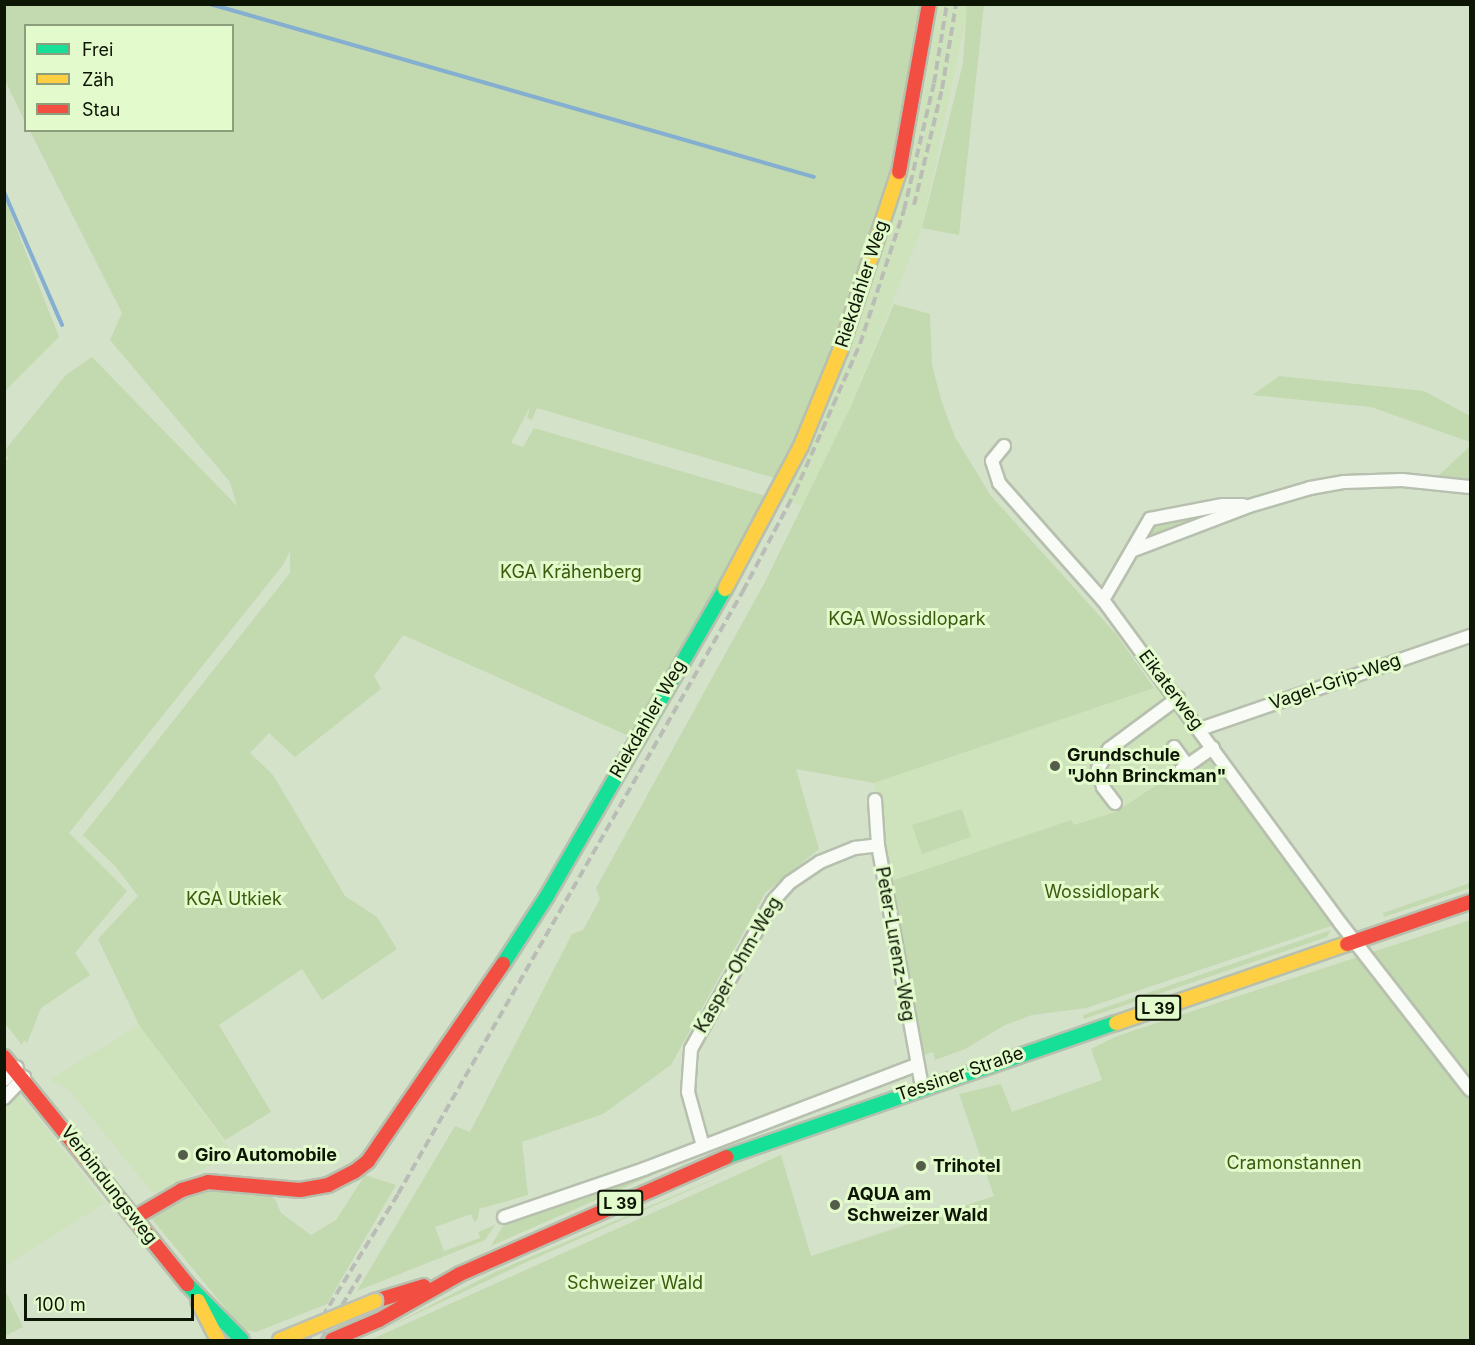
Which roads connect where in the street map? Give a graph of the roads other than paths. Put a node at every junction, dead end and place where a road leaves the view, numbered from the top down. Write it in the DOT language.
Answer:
graph roads {
  1 [pos="929,4"];
  2 [pos="1004,446"];
  3 [pos="1470,487"];
  4 [pos="1249,506"];
  5 [pos="1134,550"];
  6 [pos="1103,600"];
  7 [pos="1470,636"];
  8 [pos="1178,698"];
  9 [pos="1200,729"];
  10 [pos="1174,747"];
  11 [pos="1213,748"];
  12 [pos="875,800"];
  13 [pos="1115,803"];
  14 [pos="878,845"];
  15 [pos="1470,902"];
  16 [pos="1354,942"];
  17 [pos="4,1047"];
  18 [pos="4,1057"];
  19 [pos="916,1065"];
  20 [pos="21,1072"];
  21 [pos="4,1080"];
  22 [pos="922,1087"];
  23 [pos="1470,1090"];
  24 [pos="4,1098"];
  25 [pos="703,1146"];
  26 [pos="504,1217"];
  27 [pos="134,1218"];
  28 [pos="460,1274"];
  29 [pos="194,1293"];
  30 [pos="218,1341"];
  31 [pos="242,1341"];
  32 [pos="280,1341"];
  33 [pos="332,1341"];
  1 -- 27 [label="main road, Riekdahler Weg"];
  2 -- 6 [label="street, Eikaterweg"];
  3 -- 4 [label="street"];
  4 -- 5 [label="street"];
  4 -- 5 [label="street"];
  5 -- 6 [label="street"];
  6 -- 8 [label="street, Eikaterweg"];
  7 -- 9 [label="street, Vagel-Grip-Weg"];
  8 -- 9 [label="street, Eikaterweg"];
  8 -- 13 [label="street"];
  9 -- 11 [label="street, Eikaterweg"];
  10 -- 11 [label="street"];
  11 -- 16 [label="street, Eikaterweg"];
  12 -- 14 [label="street, Peter-Lurenz-Weg"];
  14 -- 19 [label="street, Peter-Lurenz-Weg"];
  14 -- 25 [label="street, Kasper-Ohm-Weg"];
  15 -- 16 [label="main road, Tessiner Straße / L 39"];
  16 -- 22 [label="main road, Tessiner Straße / L 39"];
  16 -- 23 [label="street, Eikaterweg"];
  17 -- 20 [label="main road, Verbindungsweg"];
  18 -- 20 [label="main road, Verbindungsweg"];
  19 -- 22 [label="street, Peter-Lurenz-Weg"];
  19 -- 25 [label="street, Tessiner Straße"];
  20 -- 21 [label="street"];
  20 -- 24 [label="street"];
  20 -- 27 [label="main road, Verbindungsweg"];
  22 -- 28 [label="main road, Tessiner Straße / L 39"];
  25 -- 26 [label="street, Tessiner Straße"];
  27 -- 29 [label="main road, Verbindungsweg"];
  28 -- 32 [label="main road, Tessiner Straße / L 39, bridge"];
  28 -- 33 [label="main road, Tessiner Straße / L 39"];
  29 -- 30 [label="main road, Verbindungsweg"];
  29 -- 31 [label="main road, Verbindungsweg"];
}
